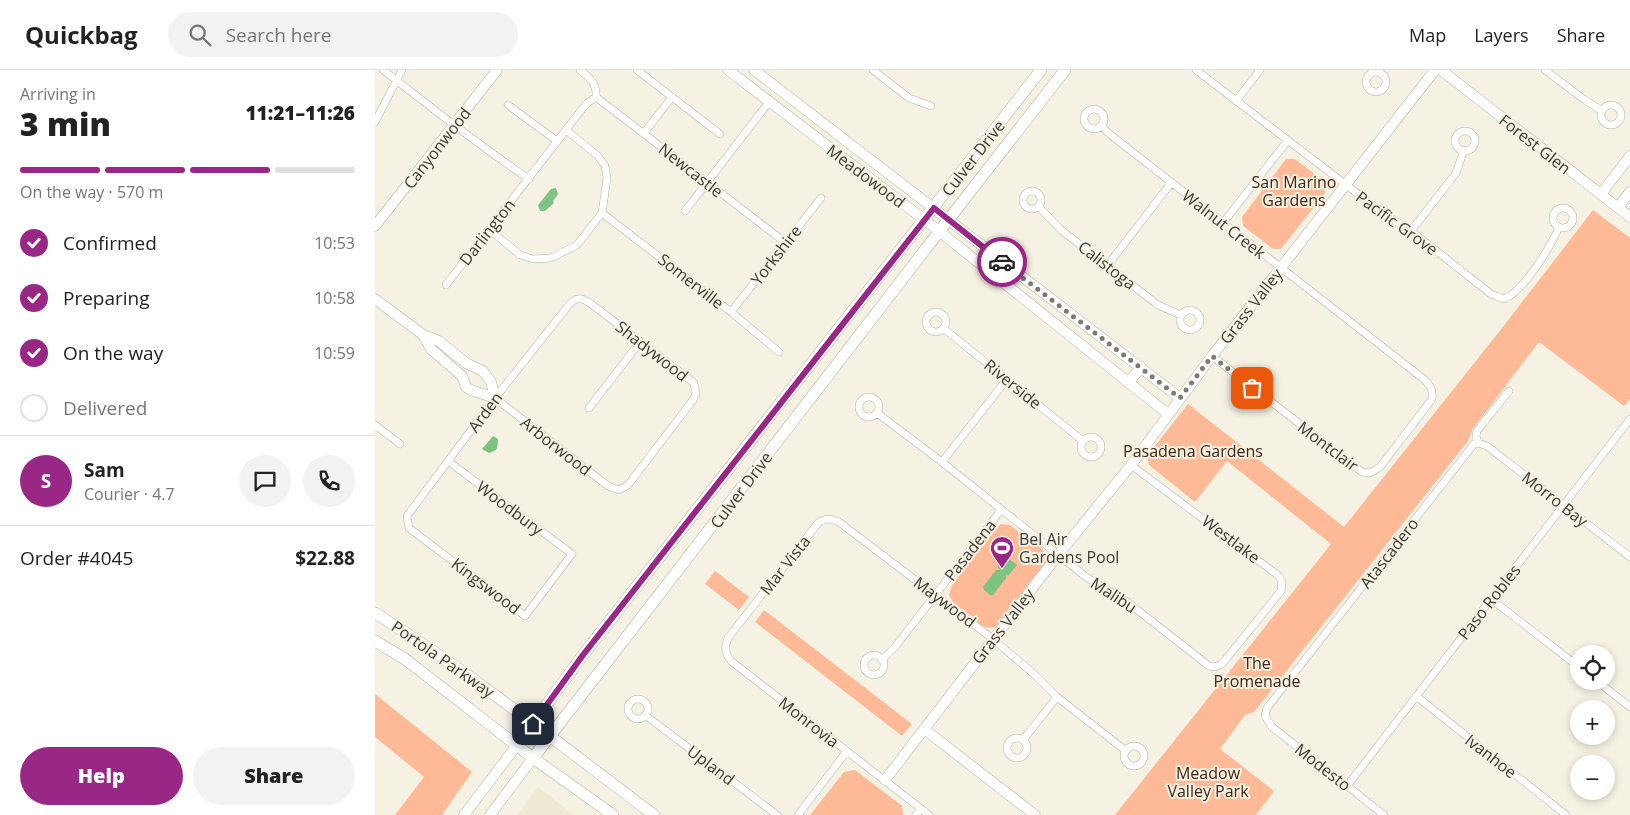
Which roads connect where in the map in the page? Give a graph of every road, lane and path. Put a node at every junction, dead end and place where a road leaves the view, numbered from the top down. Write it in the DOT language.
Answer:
graph roads {
  1 [pos="383,70"];
  2 [pos="402,70"];
  3 [pos="497,70"];
  4 [pos="580,70"];
  5 [pos="637,70"];
  6 [pos="727,70"];
  7 [pos="754,70"];
  8 [pos="873,70"];
  9 [pos="1041,70"];
  10 [pos="1065,70"];
  11 [pos="1196,70"];
  12 [pos="1260,70"];
  13 [pos="1435,70"];
  14 [pos="1441,70"];
  15 [pos="1545,70"];
  16 [pos="397,81"];
  17 [pos="596,97"];
  18 [pos="672,97"];
  19 [pos="1236,101"];
  20 [pos="769,102"];
  21 [pos="508,105"];
  22 [pos="931,106"];
  23 [pos="1602,110"];
  24 [pos="375,122"];
  25 [pos="455,126"];
  26 [pos="1101,126"];
  27 [pos="566,130"];
  28 [pos="645,133"];
  29 [pos="720,134"];
  30 [pos="1287,140"];
  31 [pos="557,142"];
  32 [pos="1464,150"];
  33 [pos="1630,156"];
  34 [pos="529,179"];
  35 [pos="707,182"];
  36 [pos="1171,183"];
  37 [pos="1346,186"];
  38 [pos="1630,192"];
  39 [pos="1601,194"];
  40 [pos="821,198"];
  41 [pos="1039,207"];
  42 [pos="1618,207"];
  43 [pos="934,208"];
  44 [pos="685,211"];
  45 [pos="602,213"];
  46 [pos="1630,217"];
  47 [pos="948,220"];
  48 [pos="925,221"];
  49 [pos="1223,223"];
  50 [pos="375,226"];
  51 [pos="1559,227"];
  52 [pos="489,229"];
  53 [pos="939,230"];
  54 [pos="1411,231"];
  55 [pos="786,243"];
  56 [pos="1107,266"];
  57 [pos="1281,268"];
  58 [pos="446,285"];
  59 [pos="375,299"];
  60 [pos="573,300"];
  61 [pos="731,312"];
  62 [pos="1181,315"];
  63 [pos="943,328"];
  64 [pos="422,334"];
  65 [pos="640,342"];
  66 [pos="779,352"];
  67 [pos="1212,356"];
  68 [pos="1144,370"];
  69 [pos="1007,379"];
  70 [pos="1131,386"];
  71 [pos="1509,391"];
  72 [pos="495,398"];
  73 [pos="1180,398"];
  74 [pos="1431,399"];
  75 [pos="589,408"];
  76 [pos="877,414"];
  77 [pos="1168,414"];
  78 [pos="1630,419"];
  79 [pos="375,425"];
  80 [pos="1083,441"];
  81 [pos="1478,442"];
  82 [pos="400,444"];
  83 [pos="448,461"];
  84 [pos="942,462"];
  85 [pos="1131,465"];
  86 [pos="619,490"];
  87 [pos="1563,506"];
  88 [pos="1001,510"];
  89 [pos="828,518"];
  90 [pos="409,528"];
  91 [pos="572,554"];
  92 [pos="1058,555"];
  93 [pos="1630,557"];
  94 [pos="935,595"];
  95 [pos="1491,599"];
  96 [pos="375,613"];
  97 [pos="746,616"];
  98 [pos="1252,628"];
  99 [pos="993,639"];
  100 [pos="375,641"];
  101 [pos="883,660"];
  102 [pos="1570,660"];
  103 [pos="1608,690"];
  104 [pos="1416,696"];
  105 [pos="1057,697"];
  106 [pos="1630,707"];
  107 [pos="645,715"];
  108 [pos="1265,716"];
  109 [pos="533,724"];
  110 [pos="924,729"];
  111 [pos="551,737"];
  112 [pos="1023,740"];
  113 [pos="517,745"];
  114 [pos="847,751"];
  115 [pos="1126,751"];
  116 [pos="533,758"];
  117 [pos="885,780"];
  118 [pos="1347,786"];
  119 [pos="595,801"];
  120 [pos="919,812"];
  121 [pos="464,815"];
  122 [pos="490,815"];
  123 [pos="605,815"];
  124 [pos="613,815"];
  125 [pos="654,815"];
  126 [pos="777,815"];
  127 [pos="798,815"];
  128 [pos="929,815"];
  129 [pos="1035,815"];
  130 [pos="1385,815"];
  131 [pos="1566,815"];
  1 -- 16 [label="street"];
  2 -- 16 [label="street"];
  3 -- 25 [label="street, Canyonwood"];
  4 -- 17 [label="street"];
  5 -- 18 [label="street"];
  6 -- 20 [label="street, Meadowood"];
  7 -- 43 [label="street, Meadowood"];
  8 -- 22 [label="street"];
  9 -- 43 [label="main road, Culver Drive"];
  10 -- 47 [label="main road, Culver Drive"];
  11 -- 19 [label="street, Pacific Grove"];
  12 -- 19 [label="street"];
  13 -- 37 [label="street, Grass Valley"];
  14 -- 39 [label="street, Forest Glen"];
  15 -- 23 [label="street"];
  16 -- 24 [label="street"];
  16 -- 25 [label="street"];
  17 -- 27 [label="street, Darlington"];
  17 -- 28 [label="street, Newcastle"];
  18 -- 28 [label="street"];
  18 -- 29 [label="street"];
  19 -- 30 [label="street, Pacific Grove"];
  20 -- 35 [label="street"];
  20 -- 48 [label="street, Meadowood"];
  21 -- 31 [label="street"];
  25 -- 34 [label="street"];
  25 -- 50 [label="street, Canyonwood"];
  26 -- 36 [label="street, Walnut Creek"];
  27 -- 31 [label="street, Darlington"];
  27 -- 45 [label="street"];
  28 -- 35 [label="street, Newcastle"];
  30 -- 37 [label="street, Pacific Grove"];
  30 -- 49 [label="street"];
  31 -- 34 [label="street, Darlington"];
  32 -- 54 [label="street"];
  33 -- 39 [label="street"];
  34 -- 52 [label="street, Darlington"];
  35 -- 44 [label="street"];
  35 -- 55 [label="street, Newcastle"];
  36 -- 49 [label="street, Walnut Creek"];
  36 -- 56 [label="street"];
  37 -- 54 [label="street, Pacific Grove"];
  37 -- 57 [label="street, Grass Valley"];
  38 -- 42 [label="street"];
  39 -- 42 [label="street, Forest Glen"];
  40 -- 55 [label="street, Yorkshire"];
  41 -- 56 [label="street, Calistoga"];
  42 -- 46 [label="street, Forest Glen"];
  43 -- 47 [label="street, Meadowood"];
  43 -- 48 [label="main road, Culver Drive"];
  45 -- 52 [label="street"];
  45 -- 61 [label="street, Somerville"];
  47 -- 53 [label="main road, Culver Drive"];
  47 -- 68 [label="street, Meadowood"];
  48 -- 53 [label="street, Meadowood"];
  48 -- 109 [label="main road, Culver Drive"];
  49 -- 57 [label="street, Walnut Creek"];
  51 -- 54 [label="street, Pacific Grove"];
  52 -- 58 [label="street, Darlington"];
  53 -- 70 [label="street, Meadowood"];
  53 -- 111 [label="main road, Culver Drive"];
  55 -- 61 [label="street, Yorkshire"];
  56 -- 62 [label="street, Calistoga"];
  57 -- 67 [label="street, Grass Valley"];
  57 -- 74 [label="street, Walnut Creek"];
  59 -- 64 [label="street, Arborwood"];
  60 -- 65 [label="street, Shadywood"];
  60 -- 72 [label="street, Arden"];
  61 -- 66 [label="street, Somerville"];
  63 -- 69 [label="street, Riverside"];
  64 -- 72 [label="street, Arborwood"];
  64 -- 72 [label="street, Arborwood"];
  65 -- 75 [label="street"];
  65 -- 86 [label="street, Shadywood"];
  67 -- 73 [label="street, Grass Valley"];
  67 -- 74 [label="street, Montclair"];
  68 -- 70 [label="street"];
  68 -- 73 [label="street, Meadowood"];
  69 -- 80 [label="street, Riverside"];
  69 -- 84 [label="street"];
  70 -- 77 [label="street, Meadowood"];
  71 -- 81 [label="street, Atascadero"];
  72 -- 83 [label="street, Arden"];
  72 -- 86 [label="street, Arborwood"];
  73 -- 77 [label="street, Grass Valley"];
  76 -- 84 [label="street, Malibu"];
  77 -- 85 [label="street, Grass Valley"];
  78 -- 87 [label="street, Paso Robles"];
  79 -- 82 [label="street"];
  81 -- 87 [label="street, Morro Bay"];
  81 -- 108 [label="street, Atascadero"];
  83 -- 90 [label="street, Arden"];
  83 -- 91 [label="street, Woodbury"];
  84 -- 88 [label="street, Malibu"];
  85 -- 92 [label="street, Grass Valley"];
  85 -- 98 [label="street, Westlake"];
  87 -- 93 [label="street, Morro Bay"];
  87 -- 95 [label="street, Paso Robles"];
  88 -- 92 [label="street, Malibu"];
  88 -- 94 [label="street, Pasadena"];
  89 -- 94 [label="street, Maywood"];
  89 -- 97 [label="street, Mar Vista"];
  90 -- 91 [label="street, Kingswood"];
  92 -- 98 [label="street, Malibu"];
  92 -- 99 [label="street, Grass Valley"];
  94 -- 99 [label="street, Maywood"];
  94 -- 101 [label="street, Pasadena"];
  95 -- 102 [label="street"];
  95 -- 104 [label="street, Paso Robles"];
  96 -- 109 [label="main road, Portola Parkway"];
  97 -- 114 [label="street, Monrovia"];
  99 -- 105 [label="street, Maywood"];
  99 -- 110 [label="street, Grass Valley"];
  100 -- 113 [label="main road, Portola Parkway"];
  103 -- 106 [label="street"];
  104 -- 118 [label="street, Paso Robles"];
  104 -- 131 [label="street, Ivanhoe"];
  105 -- 112 [label="street"];
  105 -- 115 [label="street, Maywood"];
  107 -- 126 [label="street, Upland"];
  108 -- 118 [label="street, Modesto"];
  109 -- 111 [label="main road, Portola Parkway"];
  109 -- 113 [label="main road, Culver Drive"];
  110 -- 117 [label="street, Grass Valley"];
  110 -- 129 [label="street"];
  111 -- 116 [label="main road, Culver Drive"];
  111 -- 125 [label="main road, Portola Parkway"];
  113 -- 116 [label="main road, Portola Parkway"];
  113 -- 121 [label="street, Culver Drive"];
  114 -- 117 [label="street, Monrovia"];
  114 -- 127 [label="street"];
  116 -- 119 [label="main road, Portola Parkway"];
  116 -- 122 [label="street, Culver Drive"];
  117 -- 120 [label="street, Monrovia"];
  118 -- 130 [label="street, Modesto"];
  119 -- 123 [label="main road"];
  119 -- 124 [label="main road, Portola Parkway"];
  120 -- 128 [label="street, Monrovia"];
}
